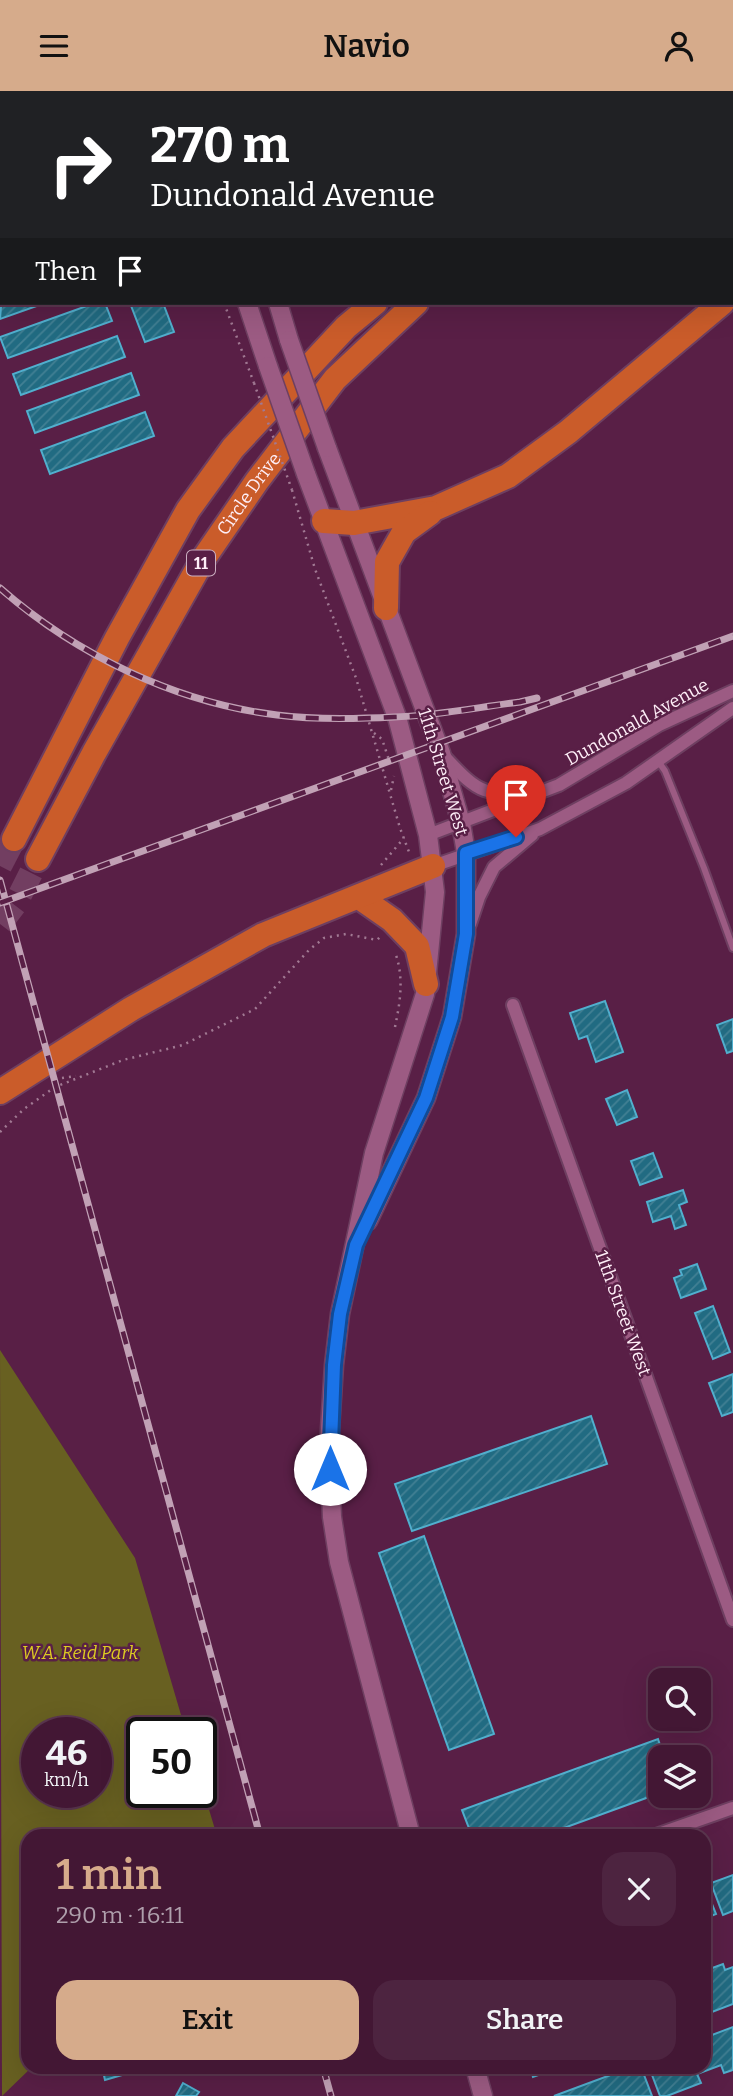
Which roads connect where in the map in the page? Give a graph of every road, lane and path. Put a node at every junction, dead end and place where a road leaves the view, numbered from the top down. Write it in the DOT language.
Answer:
graph roads {
  1 [pos="225,305"];
  2 [pos="248,305"];
  3 [pos="279,305"];
  4 [pos="372,305"];
  5 [pos="414,305"];
  6 [pos="720,305"];
  7 [pos="436,508"];
  8 [pos="324,521"];
  9 [pos="354,523"];
  10 [pos="386,608"];
  11 [pos="733,691"];
  12 [pos="733,708"];
  13 [pos="372,731"];
  14 [pos="441,753"];
  15 [pos="658,761"];
  16 [pos="559,785"];
  17 [pos="390,793"];
  18 [pos="461,823"];
  19 [pos="540,829"];
  20 [pos="428,835"];
  21 [pos="14,839"];
  22 [pos="466,853"];
  23 [pos="38,859"];
  24 [pos="423,871"];
  25 [pos="359,897"];
  26 [pos="392,920"];
  27 [pos="466,934"];
  28 [pos="377,940"];
  29 [pos="386,945"];
  30 [pos="733,948"];
  31 [pos="395,952"];
  32 [pos="426,984"];
  33 [pos="513,1005"];
  34 [pos="395,1027"];
  35 [pos="0,1092"];
  36 [pos="0,1132"];
  37 [pos="356,1245"];
  38 [pos="733,1620"];
  39 [pos="733,1808"];
  40 [pos="409,1829"];
  41 [pos="673,1829"];
  42 [pos="477,2074"];
  43 [pos="483,2096"];
  1 -- 13 [label="path, bridge"];
  2 -- 8 [label="main road, 11th Street West, bridge"];
  3 -- 9 [label="main road, 11th Street West, bridge"];
  4 -- 21 [label="highway, Circle Drive / 11"];
  5 -- 23 [label="highway, Circle Drive / 11"];
  6 -- 7 [label="highway"];
  7 -- 9 [label="highway"];
  7 -- 10 [label="highway"];
  8 -- 9 [label="highway"];
  8 -- 20 [label="main road, 11th Street West"];
  9 -- 10 [label="main road, 11th Street West"];
  10 -- 14 [label="main road, 11th Street West"];
  11 -- 16 [label="street, Dundonald Avenue"];
  12 -- 15 [label="street, Dundonald Avenue"];
  13 -- 17 [label="path"];
  13 -- 17 [label="path"];
  14 -- 16 [label="street, Dundonald Avenue"];
  14 -- 18 [label="main road, 11th Street West"];
  15 -- 19 [label="street, Dundonald Avenue"];
  15 -- 30 [label="lane"];
  16 -- 18 [label="street, Dundonald Avenue"];
  17 -- 24 [label="path"];
  18 -- 20 [label="street, Dundonald Avenue"];
  18 -- 22 [label="main road, 11th Street West"];
  19 -- 22 [label="street, Dundonald Avenue"];
  19 -- 27 [label="street, Dundonald Avenue"];
  20 -- 24 [label="main road, 11th Street West"];
  22 -- 24 [label="street, Dundonald Avenue"];
  22 -- 27 [label="main road, 11th Street West"];
  24 -- 25 [label="highway"];
  24 -- 32 [label="main road, 11th Street West"];
  25 -- 26 [label="highway"];
  25 -- 35 [label="highway"];
  26 -- 28 [label="path"];
  26 -- 32 [label="highway"];
  27 -- 37 [label="main road, 11th Street West"];
  28 -- 29 [label="path"];
  28 -- 36 [label="path"];
  31 -- 34 [label="path"];
  32 -- 37 [label="main road, 11th Street West"];
  33 -- 38 [label="street, 11th Street West"];
  37 -- 40 [label="main road, 11th Street West"];
  39 -- 41 [label="street"];
  42 -- 43 [label="main road"];
}
